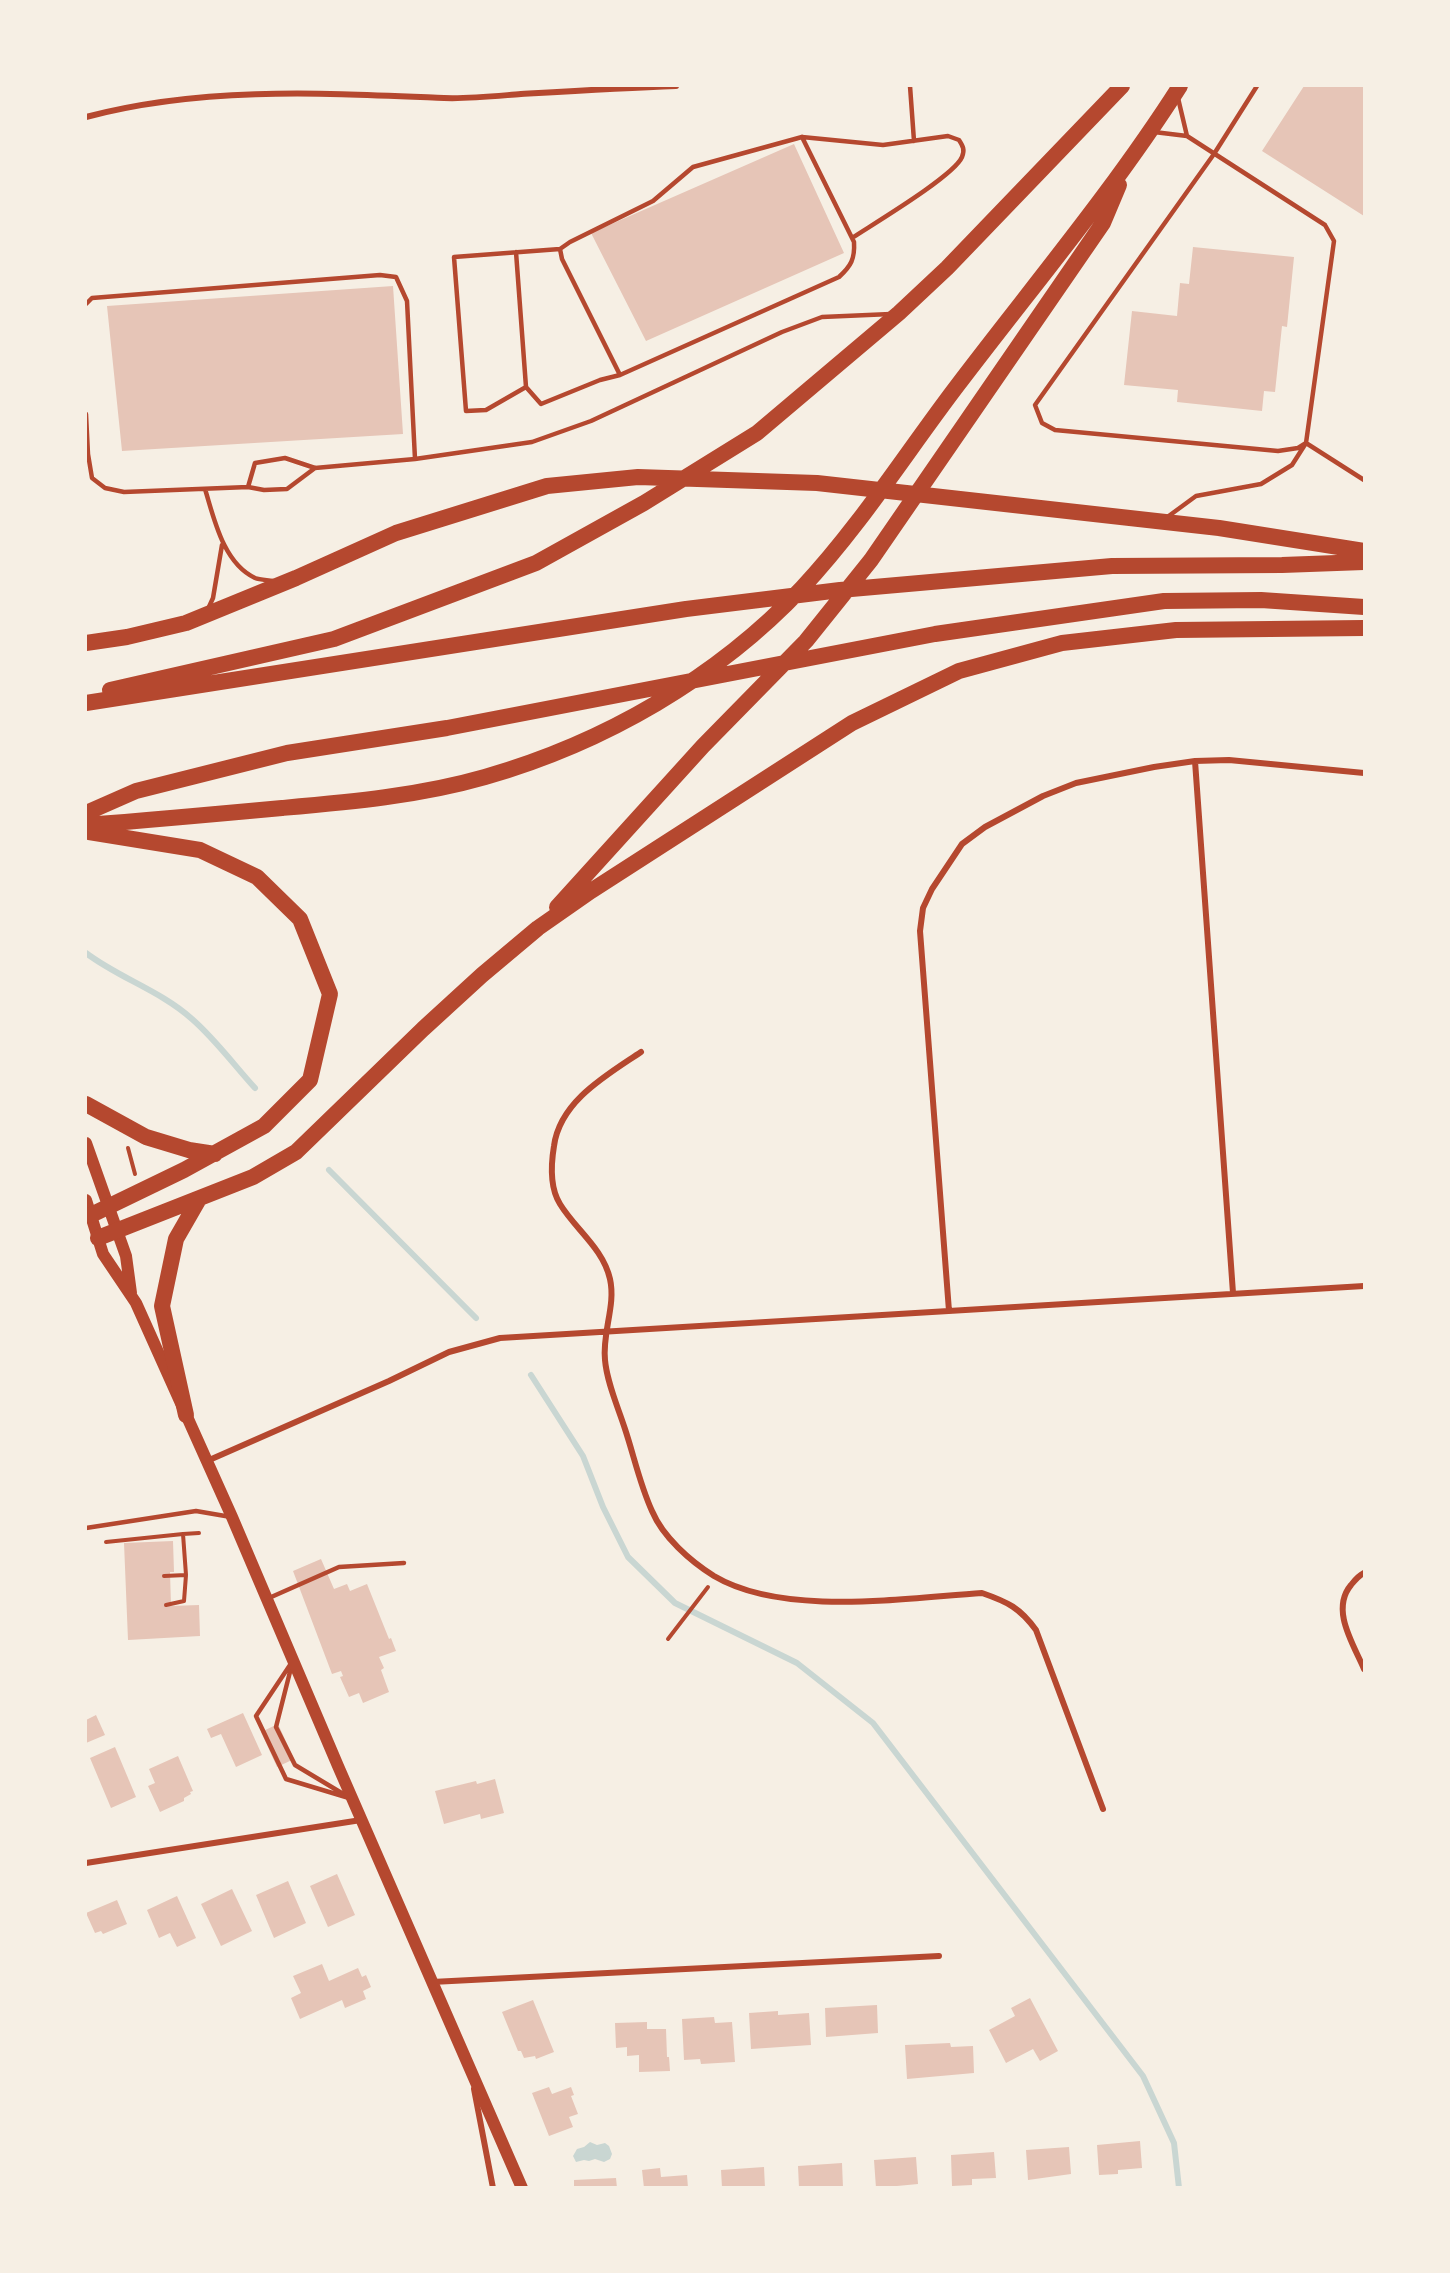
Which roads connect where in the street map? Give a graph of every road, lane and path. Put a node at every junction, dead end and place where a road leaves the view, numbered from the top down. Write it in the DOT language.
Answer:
graph roads {
  1 [pos="676,86"];
  2 [pos="910,86"];
  3 [pos="1122,86"];
  4 [pos="1257,86"];
  5 [pos="1178,88"];
  6 [pos="86,117"];
  7 [pos="1148,132"];
  8 [pos="1187,136"];
  9 [pos="802,137"];
  10 [pos="914,141"];
  11 [pos="1214,154"];
  12 [pos="1130,158"];
  13 [pos="852,238"];
  14 [pos="560,249"];
  15 [pos="516,252"];
  16 [pos="86,304"];
  17 [pos="899,313"];
  18 [pos="620,375"];
  19 [pos="526,387"];
  20 [pos="86,414"];
  21 [pos="1306,443"];
  22 [pos="415,459"];
  23 [pos="315,468"];
  24 [pos="1365,480"];
  25 [pos="248,487"];
  26 [pos="205,489"];
  27 [pos="1161,521"];
  28 [pos="222,545"];
  29 [pos="1365,551"];
  30 [pos="1365,562"];
  31 [pos="285,582"];
  32 [pos="1365,607"];
  33 [pos="204,615"];
  34 [pos="1365,628"];
  35 [pos="86,643"];
  36 [pos="86,696"];
  37 [pos="86,703"];
  38 [pos="1195,761"];
  39 [pos="1365,773"];
  40 [pos="86,813"];
  41 [pos="86,825"];
  42 [pos="86,832"];
  43 [pos="538,928"];
  44 [pos="641,1052"];
  45 [pos="86,1104"];
  46 [pos="86,1143"];
  47 [pos="128,1148"];
  48 [pos="215,1154"];
  49 [pos="137,1184"];
  50 [pos="199,1199"];
  51 [pos="107,1207"];
  52 [pos="87,1211"];
  53 [pos="116,1231"];
  54 [pos="95,1240"];
  55 [pos="1365,1286"];
  56 [pos="1233,1293"];
  57 [pos="132,1295"];
  58 [pos="949,1311"];
  59 [pos="607,1330"];
  60 [pos="186,1415"];
  61 [pos="206,1462"];
  62 [pos="232,1517"];
  63 [pos="86,1528"];
  64 [pos="199,1533"];
  65 [pos="183,1534"];
  66 [pos="106,1542"];
  67 [pos="404,1563"];
  68 [pos="1365,1574"];
  69 [pos="186,1575"];
  70 [pos="164,1576"];
  71 [pos="700,1597"];
  72 [pos="267,1599"];
  73 [pos="166,1605"];
  74 [pos="668,1639"];
  75 [pos="293,1660"];
  76 [pos="1365,1669"];
  77 [pos="352,1799"];
  78 [pos="1103,1809"];
  79 [pos="361,1820"];
  80 [pos="86,1863"];
  81 [pos="939,1956"];
  82 [pos="431,1982"];
  83 [pos="470,2071"];
  84 [pos="493,2187"];
  85 [pos="522,2187"];
  1 -- 6 [label="street"];
  2 -- 10 [label="lane"];
  3 -- 17 [label="highway"];
  4 -- 11 [label="lane"];
  5 -- 7 [label="highway"];
  5 -- 8 [label="lane"];
  7 -- 8 [label="lane"];
  7 -- 12 [label="highway"];
  8 -- 11 [label="lane"];
  9 -- 10 [label="lane"];
  9 -- 13 [label="lane"];
  9 -- 14 [label="lane"];
  10 -- 13 [label="lane"];
  11 -- 21 [label="lane"];
  11 -- 21 [label="lane"];
  12 -- 41 [label="highway"];
  12 -- 43 [label="highway"];
  13 -- 18 [label="lane"];
  14 -- 15 [label="lane"];
  14 -- 18 [label="lane"];
  15 -- 19 [label="lane"];
  15 -- 19 [label="lane"];
  16 -- 22 [label="lane"];
  17 -- 22 [label="lane"];
  17 -- 36 [label="highway"];
  18 -- 19 [label="lane"];
  20 -- 26 [label="lane"];
  21 -- 24 [label="lane"];
  21 -- 27 [label="lane"];
  22 -- 23 [label="lane"];
  23 -- 25 [label="lane"];
  23 -- 25 [label="lane"];
  25 -- 26 [label="lane"];
  26 -- 28 [label="lane"];
  27 -- 29 [label="highway"];
  27 -- 31 [label="highway"];
  28 -- 31 [label="lane"];
  28 -- 33 [label="lane"];
  30 -- 37 [label="highway"];
  31 -- 33 [label="highway"];
  32 -- 40 [label="highway"];
  33 -- 35 [label="highway"];
  34 -- 43 [label="highway"];
  38 -- 39 [label="street"];
  38 -- 56 [label="street"];
  38 -- 58 [label="street"];
  42 -- 48 [label="highway"];
  43 -- 50 [label="highway"];
  44 -- 59 [label="street"];
  45 -- 48 [label="highway"];
  46 -- 51 [label="main road"];
  47 -- 49 [label="path"];
  48 -- 51 [label="highway"];
  50 -- 53 [label="highway"];
  50 -- 60 [label="highway"];
  51 -- 52 [label="highway"];
  51 -- 53 [label="main road"];
  52 -- 54 [label="main road"];
  53 -- 54 [label="highway"];
  53 -- 57 [label="main road"];
  54 -- 57 [label="main road"];
  55 -- 56 [label="street"];
  56 -- 58 [label="street"];
  57 -- 60 [label="main road"];
  58 -- 59 [label="street"];
  59 -- 61 [label="street"];
  59 -- 78 [label="street"];
  60 -- 61 [label="main road"];
  61 -- 62 [label="main road"];
  62 -- 63 [label="lane"];
  62 -- 72 [label="main road"];
  64 -- 65 [label="path"];
  65 -- 66 [label="path"];
  65 -- 69 [label="path"];
  67 -- 72 [label="lane"];
  68 -- 76 [label="street"];
  69 -- 70 [label="path"];
  69 -- 73 [label="path"];
  71 -- 74 [label="path"];
  72 -- 75 [label="main road"];
  75 -- 77 [label="main road"];
  75 -- 77 [label="lane"];
  75 -- 77 [label="lane"];
  77 -- 79 [label="main road"];
  79 -- 80 [label="street"];
  79 -- 82 [label="main road"];
  81 -- 82 [label="street"];
  82 -- 83 [label="main road"];
  83 -- 84 [label="street"];
  83 -- 85 [label="main road"];
}
